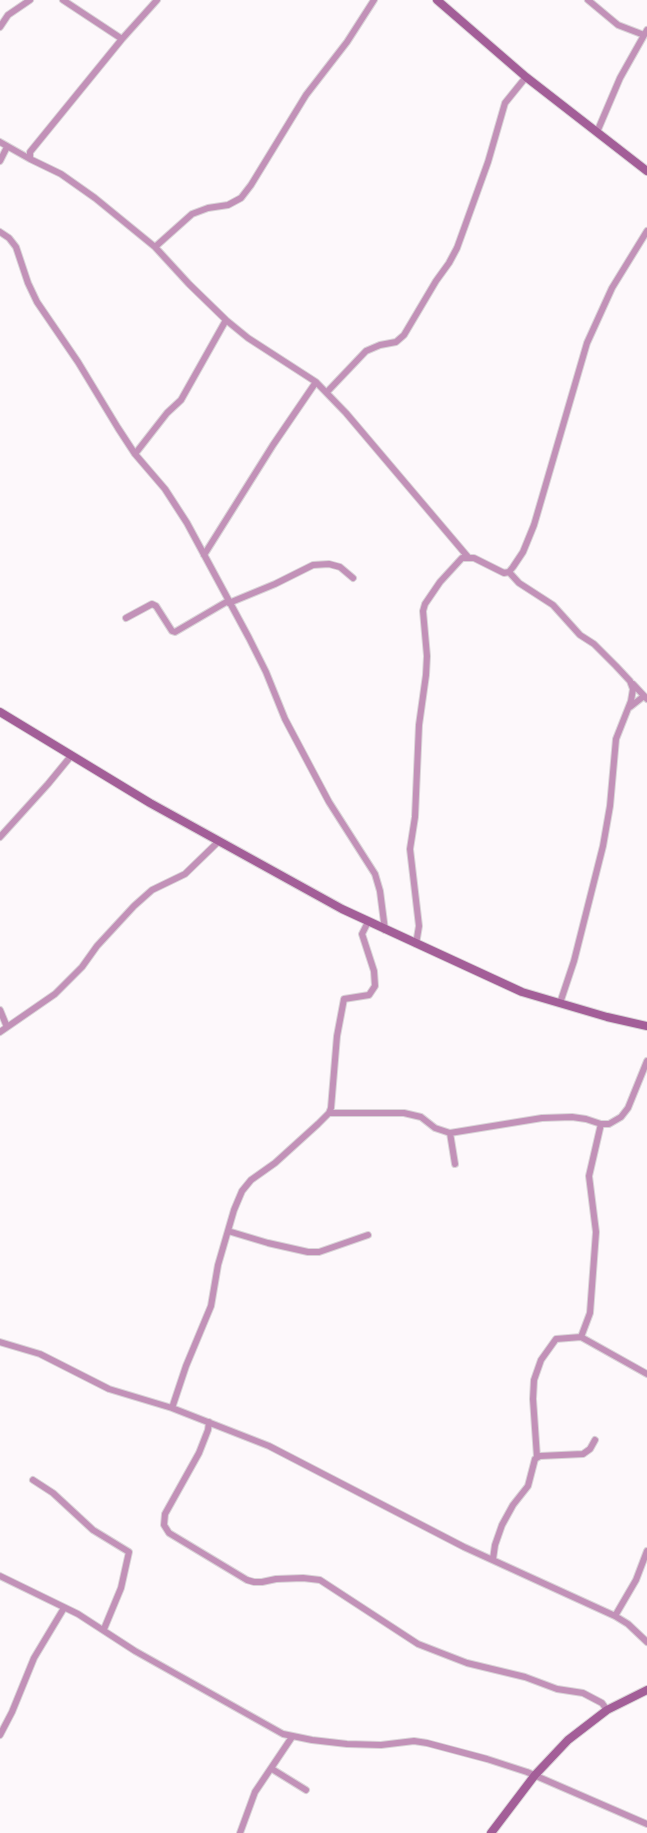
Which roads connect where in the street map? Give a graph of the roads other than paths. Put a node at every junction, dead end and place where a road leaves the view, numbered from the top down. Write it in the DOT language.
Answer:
graph roads {
  1 [pos="30,0"];
  2 [pos="63,0"];
  3 [pos="157,0"];
  4 [pos="374,0"];
  5 [pos="437,0"];
  6 [pos="588,0"];
  7 [pos="0,28"];
  8 [pos="646,33"];
  9 [pos="122,39"];
  10 [pos="526,77"];
  11 [pos="597,132"];
  12 [pos="0,142"];
  13 [pos="7,147"];
  14 [pos="30,159"];
  15 [pos="0,161"];
  16 [pos="647,171"];
  17 [pos="647,231"];
  18 [pos="0,232"];
  19 [pos="155,247"];
  20 [pos="226,320"];
  21 [pos="316,382"];
  22 [pos="327,392"];
  23 [pos="135,454"];
  24 [pos="204,555"];
  25 [pos="468,557"];
  26 [pos="509,572"];
  27 [pos="353,578"];
  28 [pos="229,602"];
  29 [pos="126,618"];
  30 [pos="630,682"];
  31 [pos="646,698"];
  32 [pos="628,710"];
  33 [pos="0,712"];
  34 [pos="71,756"];
  35 [pos="0,837"];
  36 [pos="218,841"];
  37 [pos="368,922"];
  38 [pos="385,930"];
  39 [pos="416,944"];
  40 [pos="560,1003"];
  41 [pos="0,1010"];
  42 [pos="647,1026"];
  43 [pos="7,1027"];
  44 [pos="0,1032"];
  45 [pos="647,1061"];
  46 [pos="329,1113"];
  47 [pos="601,1124"];
  48 [pos="450,1133"];
  49 [pos="455,1164"];
  50 [pos="228,1231"];
  51 [pos="368,1235"];
  52 [pos="581,1337"];
  53 [pos="0,1342"];
  54 [pos="647,1374"];
  55 [pos="172,1408"];
  56 [pos="209,1422"];
  57 [pos="595,1440"];
  58 [pos="537,1457"];
  59 [pos="33,1480"];
  60 [pos="647,1551"];
  61 [pos="492,1559"];
  62 [pos="0,1576"];
  63 [pos="64,1608"];
  64 [pos="615,1616"];
  65 [pos="104,1629"];
  66 [pos="647,1642"];
  67 [pos="647,1690"];
  68 [pos="607,1710"];
  69 [pos="0,1735"];
  70 [pos="292,1737"];
  71 [pos="272,1769"];
  72 [pos="535,1775"];
  73 [pos="306,1790"];
  74 [pos="647,1824"];
  75 [pos="240,1833"];
  76 [pos="490,1833"];
  1 -- 7 [label="street"];
  2 -- 9 [label="street"];
  3 -- 9 [label="street"];
  4 -- 19 [label="street"];
  5 -- 10 [label="main road"];
  6 -- 8 [label="street"];
  8 -- 11 [label="street"];
  9 -- 14 [label="street"];
  10 -- 11 [label="main road"];
  10 -- 22 [label="street"];
  11 -- 16 [label="main road"];
  12 -- 13 [label="street"];
  13 -- 14 [label="street"];
  13 -- 15 [label="street"];
  14 -- 19 [label="street"];
  17 -- 26 [label="street"];
  18 -- 23 [label="street"];
  19 -- 20 [label="street"];
  20 -- 21 [label="street"];
  20 -- 23 [label="street"];
  21 -- 22 [label="street"];
  21 -- 24 [label="street"];
  22 -- 25 [label="street"];
  23 -- 24 [label="street"];
  24 -- 28 [label="street"];
  25 -- 26 [label="street"];
  25 -- 39 [label="street"];
  26 -- 30 [label="street"];
  27 -- 28 [label="street"];
  28 -- 29 [label="street"];
  28 -- 38 [label="street"];
  30 -- 31 [label="street"];
  30 -- 32 [label="street"];
  31 -- 32 [label="street"];
  32 -- 40 [label="street"];
  33 -- 34 [label="main road"];
  34 -- 35 [label="street"];
  34 -- 36 [label="main road"];
  36 -- 37 [label="main road"];
  36 -- 43 [label="street"];
  37 -- 38 [label="main road"];
  37 -- 46 [label="street"];
  38 -- 39 [label="main road"];
  39 -- 40 [label="main road"];
  40 -- 42 [label="main road"];
  41 -- 43 [label="street"];
  43 -- 44 [label="street"];
  45 -- 47 [label="street"];
  46 -- 48 [label="street"];
  46 -- 50 [label="street"];
  47 -- 48 [label="street"];
  47 -- 52 [label="street"];
  48 -- 49 [label="street"];
  50 -- 51 [label="street"];
  50 -- 55 [label="street"];
  52 -- 54 [label="street"];
  52 -- 58 [label="street"];
  53 -- 55 [label="street"];
  55 -- 56 [label="street"];
  56 -- 61 [label="street"];
  56 -- 68 [label="street"];
  57 -- 58 [label="street"];
  58 -- 61 [label="street"];
  59 -- 65 [label="street"];
  60 -- 64 [label="street"];
  61 -- 64 [label="street"];
  62 -- 63 [label="street"];
  63 -- 65 [label="street"];
  63 -- 69 [label="street"];
  64 -- 66 [label="street"];
  65 -- 70 [label="street"];
  67 -- 68 [label="main road"];
  68 -- 72 [label="main road"];
  70 -- 71 [label="street"];
  70 -- 72 [label="street"];
  71 -- 73 [label="street"];
  71 -- 75 [label="street"];
  72 -- 74 [label="street"];
  72 -- 76 [label="main road"];
}
